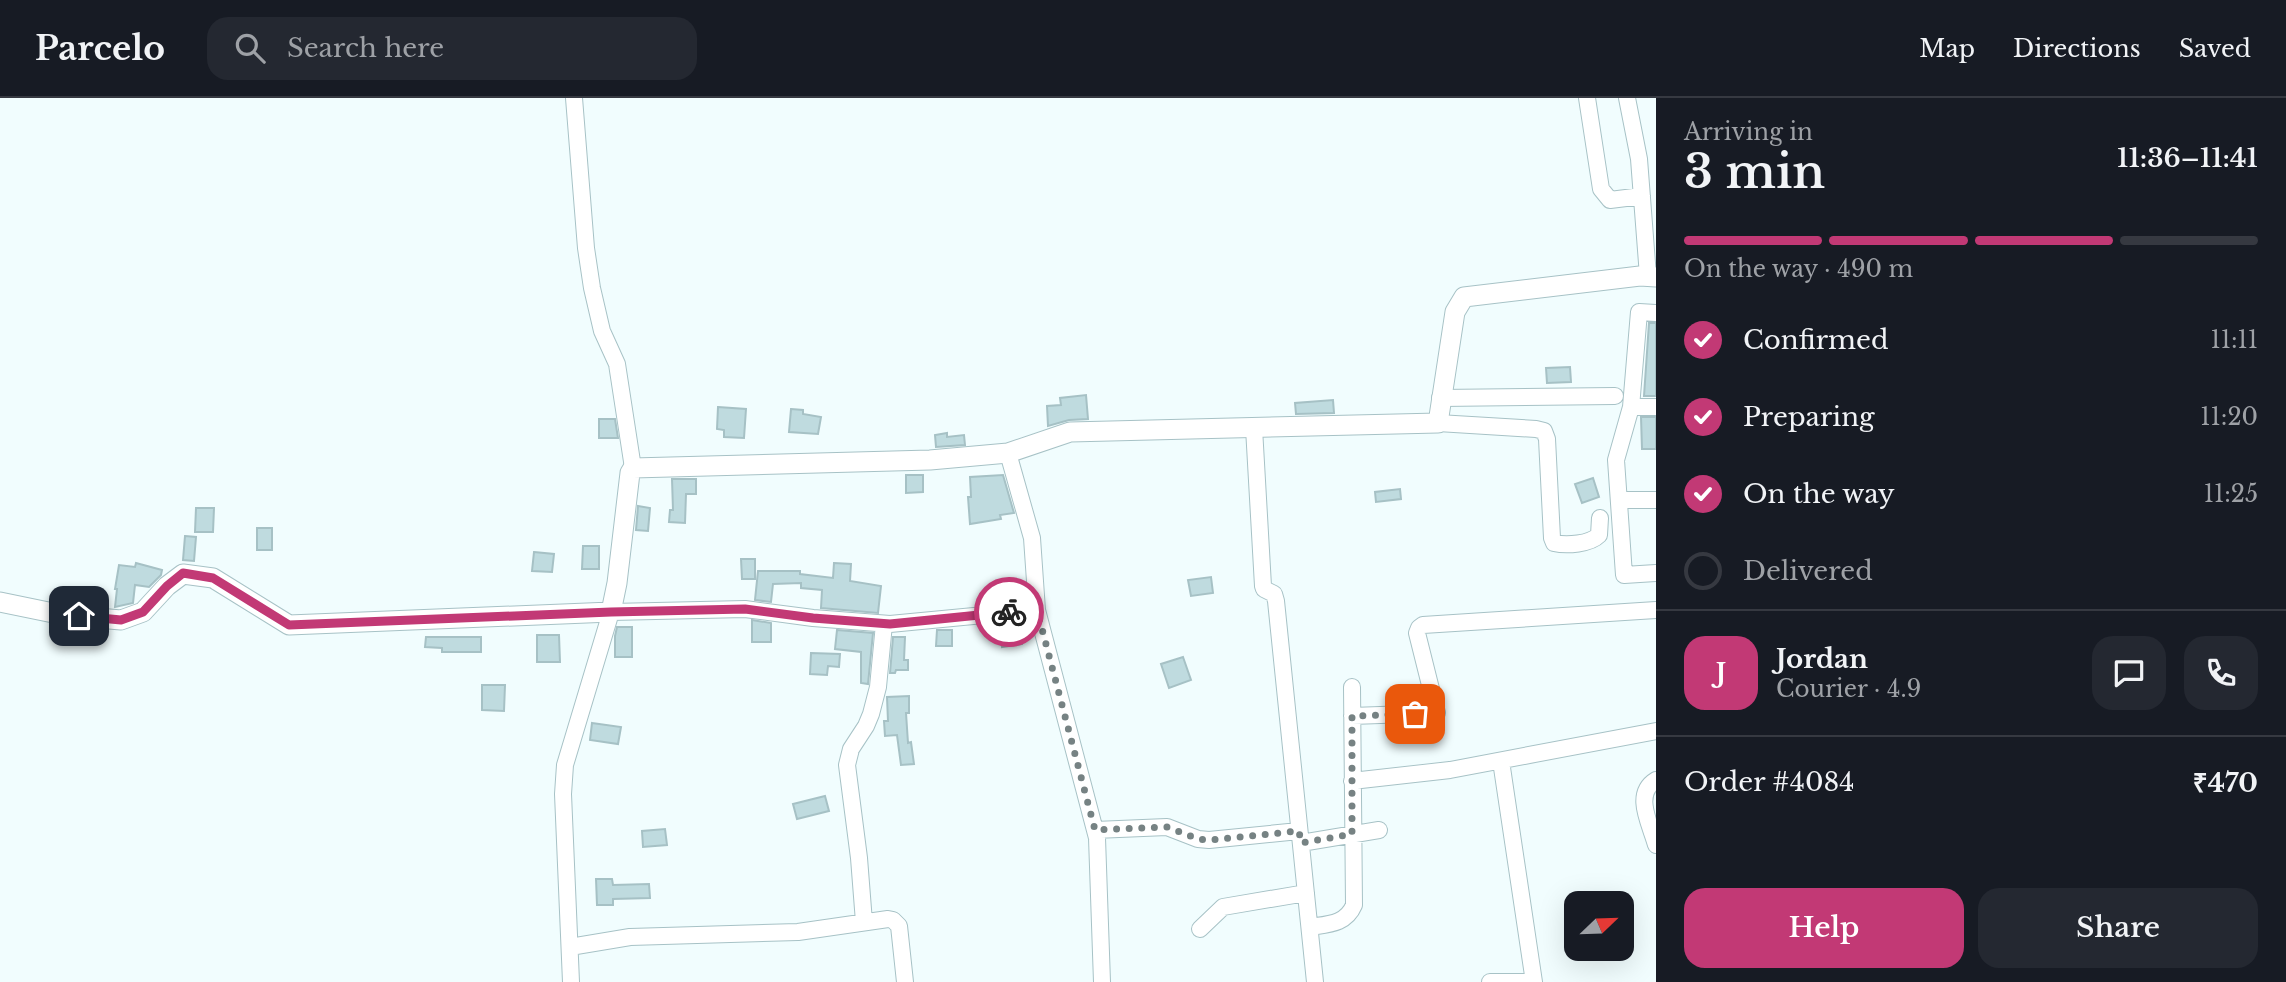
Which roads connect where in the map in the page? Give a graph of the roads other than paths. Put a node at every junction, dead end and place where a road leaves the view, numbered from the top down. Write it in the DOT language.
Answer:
graph roads {
  1 [pos="573,98"];
  2 [pos="1587,98"];
  3 [pos="1627,98"];
  4 [pos="1642,195"];
  5 [pos="1652,269"];
  6 [pos="1656,313"];
  7 [pos="1615,396"];
  8 [pos="1440,398"];
  9 [pos="1631,407"];
  10 [pos="1656,407"];
  11 [pos="1438,423"];
  12 [pos="1254,428"];
  13 [pos="1008,453"];
  14 [pos="633,468"];
  15 [pos="1619,500"];
  16 [pos="1656,500"];
  17 [pos="1600,518"];
  18 [pos="1656,573"];
  19 [pos="0,602"];
  20 [pos="1037,610"];
  21 [pos="1656,610"];
  22 [pos="611,612"];
  23 [pos="884,624"];
  24 [pos="1352,687"];
  25 [pos="1352,716"];
  26 [pos="1656,731"];
  27 [pos="1501,761"];
  28 [pos="1656,780"];
  29 [pos="1352,781"];
  30 [pos="1095,830"];
  31 [pos="1379,830"];
  32 [pos="1352,834"];
  33 [pos="1300,837"];
  34 [pos="1656,845"];
  35 [pos="1306,892"];
  36 [pos="864,922"];
  37 [pos="1310,927"];
  38 [pos="1200,929"];
  39 [pos="570,947"];
  40 [pos="571,982"];
  41 [pos="905,982"];
  42 [pos="1102,982"];
  43 [pos="1315,982"];
  44 [pos="1490,982"];
  45 [pos="1525,982"];
  46 [pos="1534,982"];
  1 -- 14 [label="street"];
  2 -- 4 [label="street"];
  3 -- 4 [label="street"];
  4 -- 5 [label="street"];
  5 -- 8 [label="street"];
  6 -- 9 [label="street"];
  7 -- 8 [label="street"];
  8 -- 11 [label="street"];
  9 -- 10 [label="street"];
  9 -- 15 [label="street"];
  11 -- 12 [label="street"];
  11 -- 17 [label="street"];
  12 -- 13 [label="street"];
  12 -- 33 [label="street"];
  13 -- 14 [label="street"];
  13 -- 20 [label="street"];
  14 -- 22 [label="street"];
  15 -- 16 [label="street"];
  15 -- 18 [label="street"];
  19 -- 22 [label="street"];
  20 -- 23 [label="street"];
  20 -- 30 [label="street"];
  21 -- 25 [label="street"];
  22 -- 23 [label="street"];
  22 -- 39 [label="street"];
  23 -- 36 [label="street"];
  24 -- 25 [label="street"];
  25 -- 29 [label="street"];
  26 -- 27 [label="street"];
  27 -- 29 [label="street"];
  27 -- 46 [label="street"];
  28 -- 34 [label="street"];
  29 -- 32 [label="street"];
  30 -- 33 [label="street"];
  30 -- 42 [label="street"];
  31 -- 32 [label="street"];
  32 -- 33 [label="street"];
  32 -- 37 [label="street"];
  33 -- 35 [label="street"];
  35 -- 37 [label="street"];
  35 -- 38 [label="street"];
  36 -- 39 [label="street"];
  36 -- 41 [label="street"];
  37 -- 43 [label="street"];
  39 -- 40 [label="street"];
  44 -- 45 [label="street"];
}
